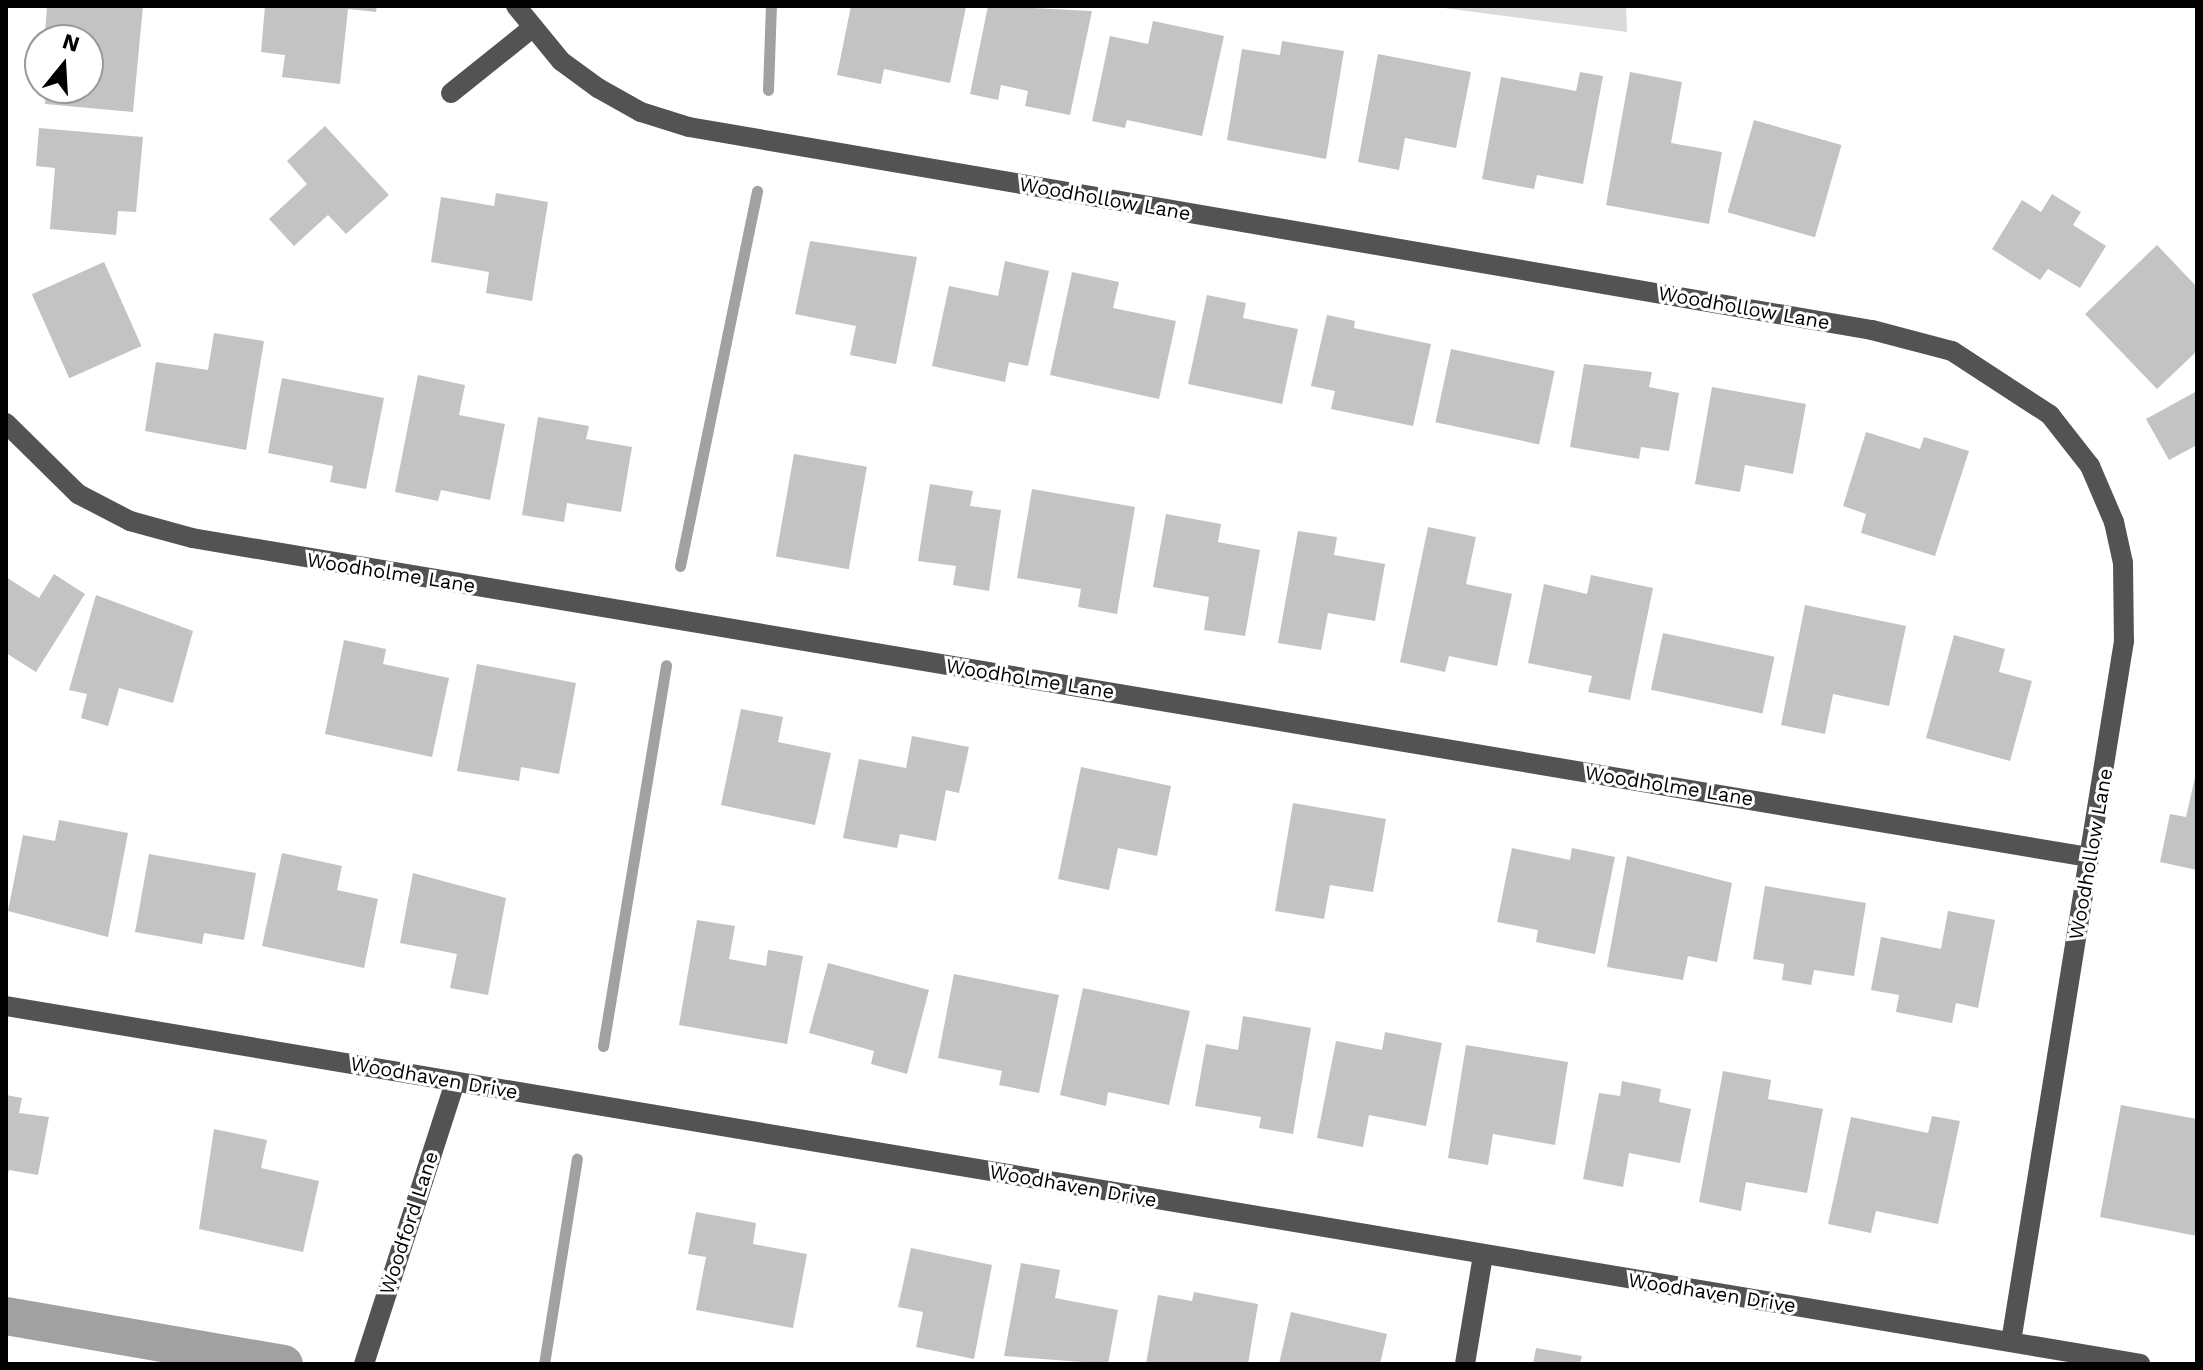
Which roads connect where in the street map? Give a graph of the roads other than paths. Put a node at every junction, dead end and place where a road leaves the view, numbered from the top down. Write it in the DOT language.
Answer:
graph roads {
  1 [pos="516,6"];
  2 [pos="531,29"];
  3 [pos="451,93"];
  4 [pos="6,423"];
  5 [pos="2089,857"];
  6 [pos="6,1006"];
  7 [pos="455,1082"];
  8 [pos="1483,1255"];
  9 [pos="2011,1342"];
  10 [pos="364,1364"];
  11 [pos="1465,1364"];
  12 [pos="2140,1364"];
  1 -- 2 [label="street, Woodhollow Lane"];
  2 -- 3 [label="street"];
  2 -- 5 [label="street, Woodhollow Lane"];
  4 -- 5 [label="street, Woodholme Lane"];
  5 -- 9 [label="street, Woodhollow Lane"];
  6 -- 7 [label="street, Woodhaven Drive"];
  7 -- 8 [label="street, Woodhaven Drive"];
  7 -- 10 [label="street, Woodford Lane"];
  8 -- 9 [label="street, Woodhaven Drive"];
  8 -- 11 [label="street"];
  9 -- 12 [label="street, Woodhaven Drive"];
}
